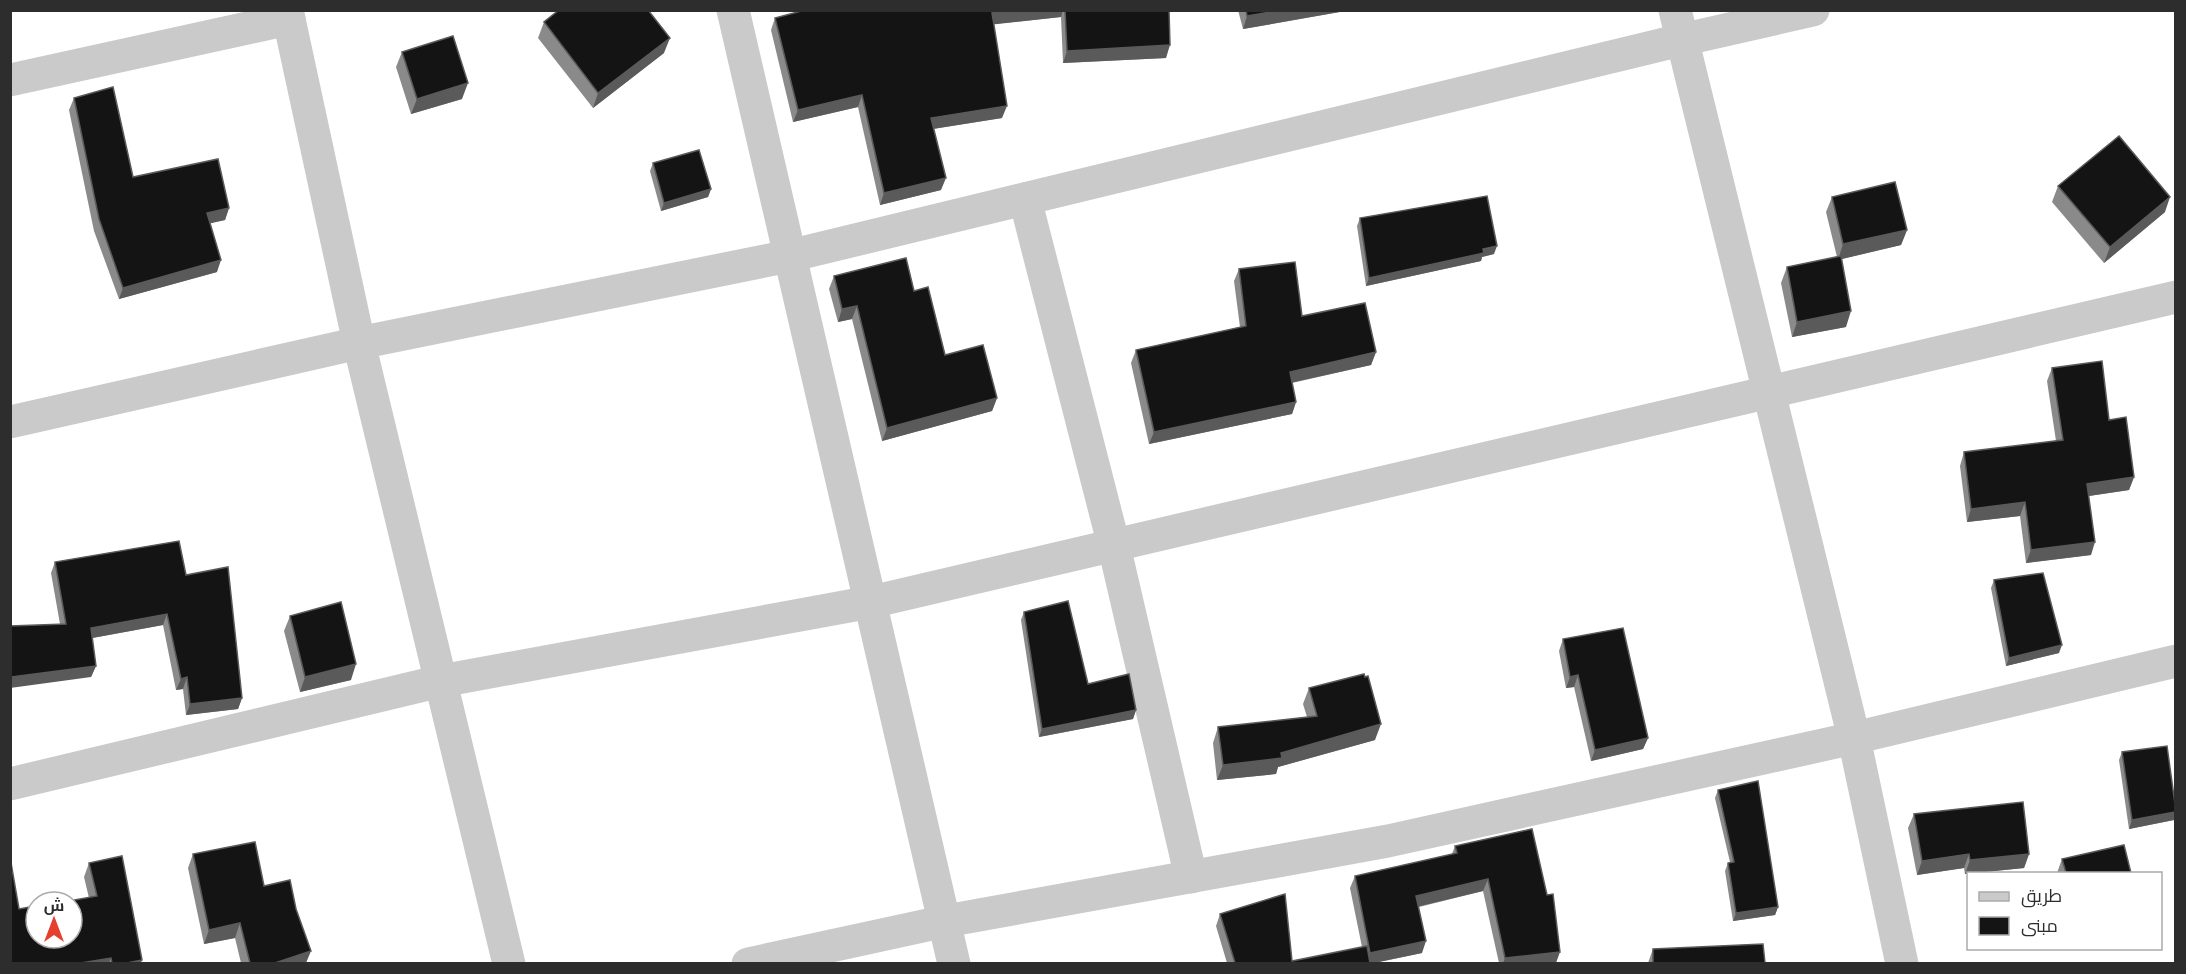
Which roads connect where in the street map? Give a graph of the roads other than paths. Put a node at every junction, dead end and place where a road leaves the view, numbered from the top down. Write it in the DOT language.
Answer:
graph roads {
  1 [pos="733,10"];
  2 [pos="1813,10"];
  3 [pos="288,15"];
  4 [pos="1678,25"];
  5 [pos="10,80"];
  6 [pos="1025,199"];
  7 [pos="789,255"];
  8 [pos="2175,297"];
  9 [pos="359,343"];
  10 [pos="1768,394"];
  11 [pos="10,422"];
  12 [pos="1114,546"];
  13 [pos="871,602"];
  14 [pos="2175,661"];
  15 [pos="441,681"];
  16 [pos="1854,738"];
  17 [pos="10,783"];
  18 [pos="1191,877"];
  19 [pos="946,921"];
  20 [pos="509,963"];
  21 [pos="748,963"];
  22 [pos="954,963"];
  23 [pos="1902,963"];
  1 -- 7 [label="street"];
  2 -- 4 [label="street"];
  3 -- 5 [label="street"];
  3 -- 9 [label="street"];
  4 -- 6 [label="street"];
  4 -- 10 [label="street"];
  6 -- 7 [label="street"];
  6 -- 12 [label="street"];
  7 -- 9 [label="street"];
  7 -- 13 [label="street"];
  8 -- 10 [label="street"];
  9 -- 11 [label="street"];
  9 -- 15 [label="street"];
  10 -- 12 [label="street"];
  10 -- 16 [label="street"];
  12 -- 13 [label="street"];
  12 -- 18 [label="street"];
  13 -- 15 [label="street"];
  13 -- 19 [label="street"];
  14 -- 16 [label="street"];
  15 -- 17 [label="street"];
  15 -- 20 [label="street"];
  16 -- 18 [label="street"];
  16 -- 23 [label="street"];
  18 -- 19 [label="street"];
  19 -- 21 [label="street"];
  19 -- 22 [label="street"];
}
